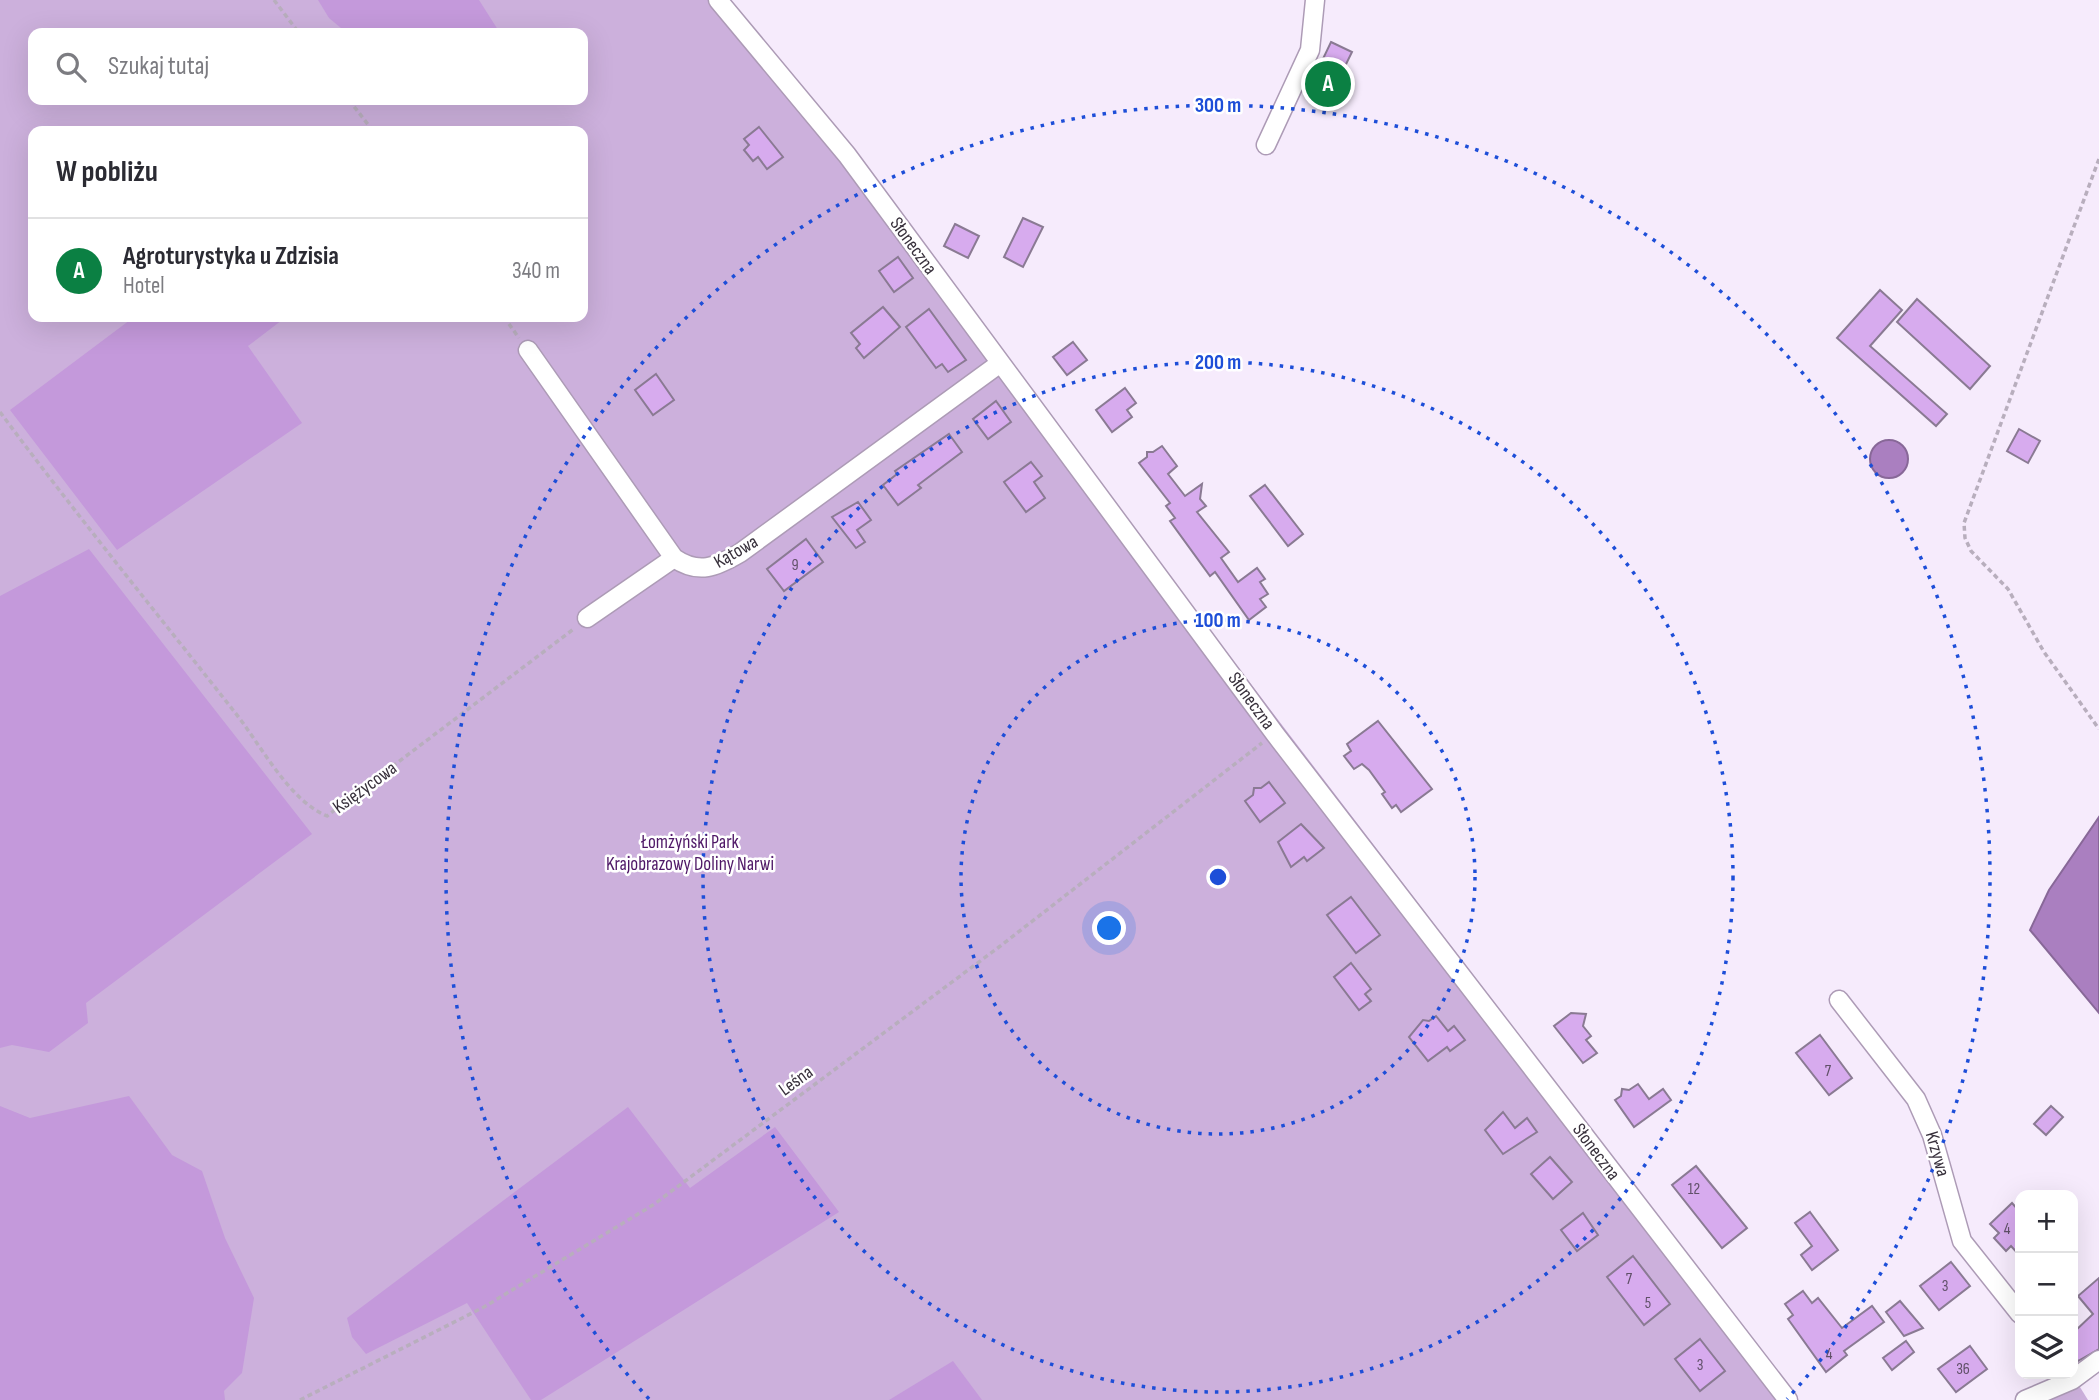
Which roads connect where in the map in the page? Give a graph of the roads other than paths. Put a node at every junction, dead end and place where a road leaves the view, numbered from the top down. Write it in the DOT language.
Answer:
graph roads {
  1 [pos="718,0"];
  2 [pos="1315,0"];
  3 [pos="1266,145"];
  4 [pos="527,351"];
  5 [pos="999,364"];
  6 [pos="674,558"];
  7 [pos="587,618"];
  8 [pos="1839,1000"];
  9 [pos="2015,1308"];
  10 [pos="2099,1360"];
  11 [pos="2078,1372"];
  12 [pos="2066,1379"];
  13 [pos="1788,1400"];
  14 [pos="2025,1400"];
  1 -- 5 [label="street, Słoneczna"];
  2 -- 3 [label="street"];
  4 -- 6 [label="street"];
  5 -- 6 [label="street, Kątowa"];
  5 -- 13 [label="street, Słoneczna"];
  6 -- 7 [label="street"];
  8 -- 9 [label="street, Krzywa"];
  10 -- 11 [label="street"];
  12 -- 14 [label="street"];
}
